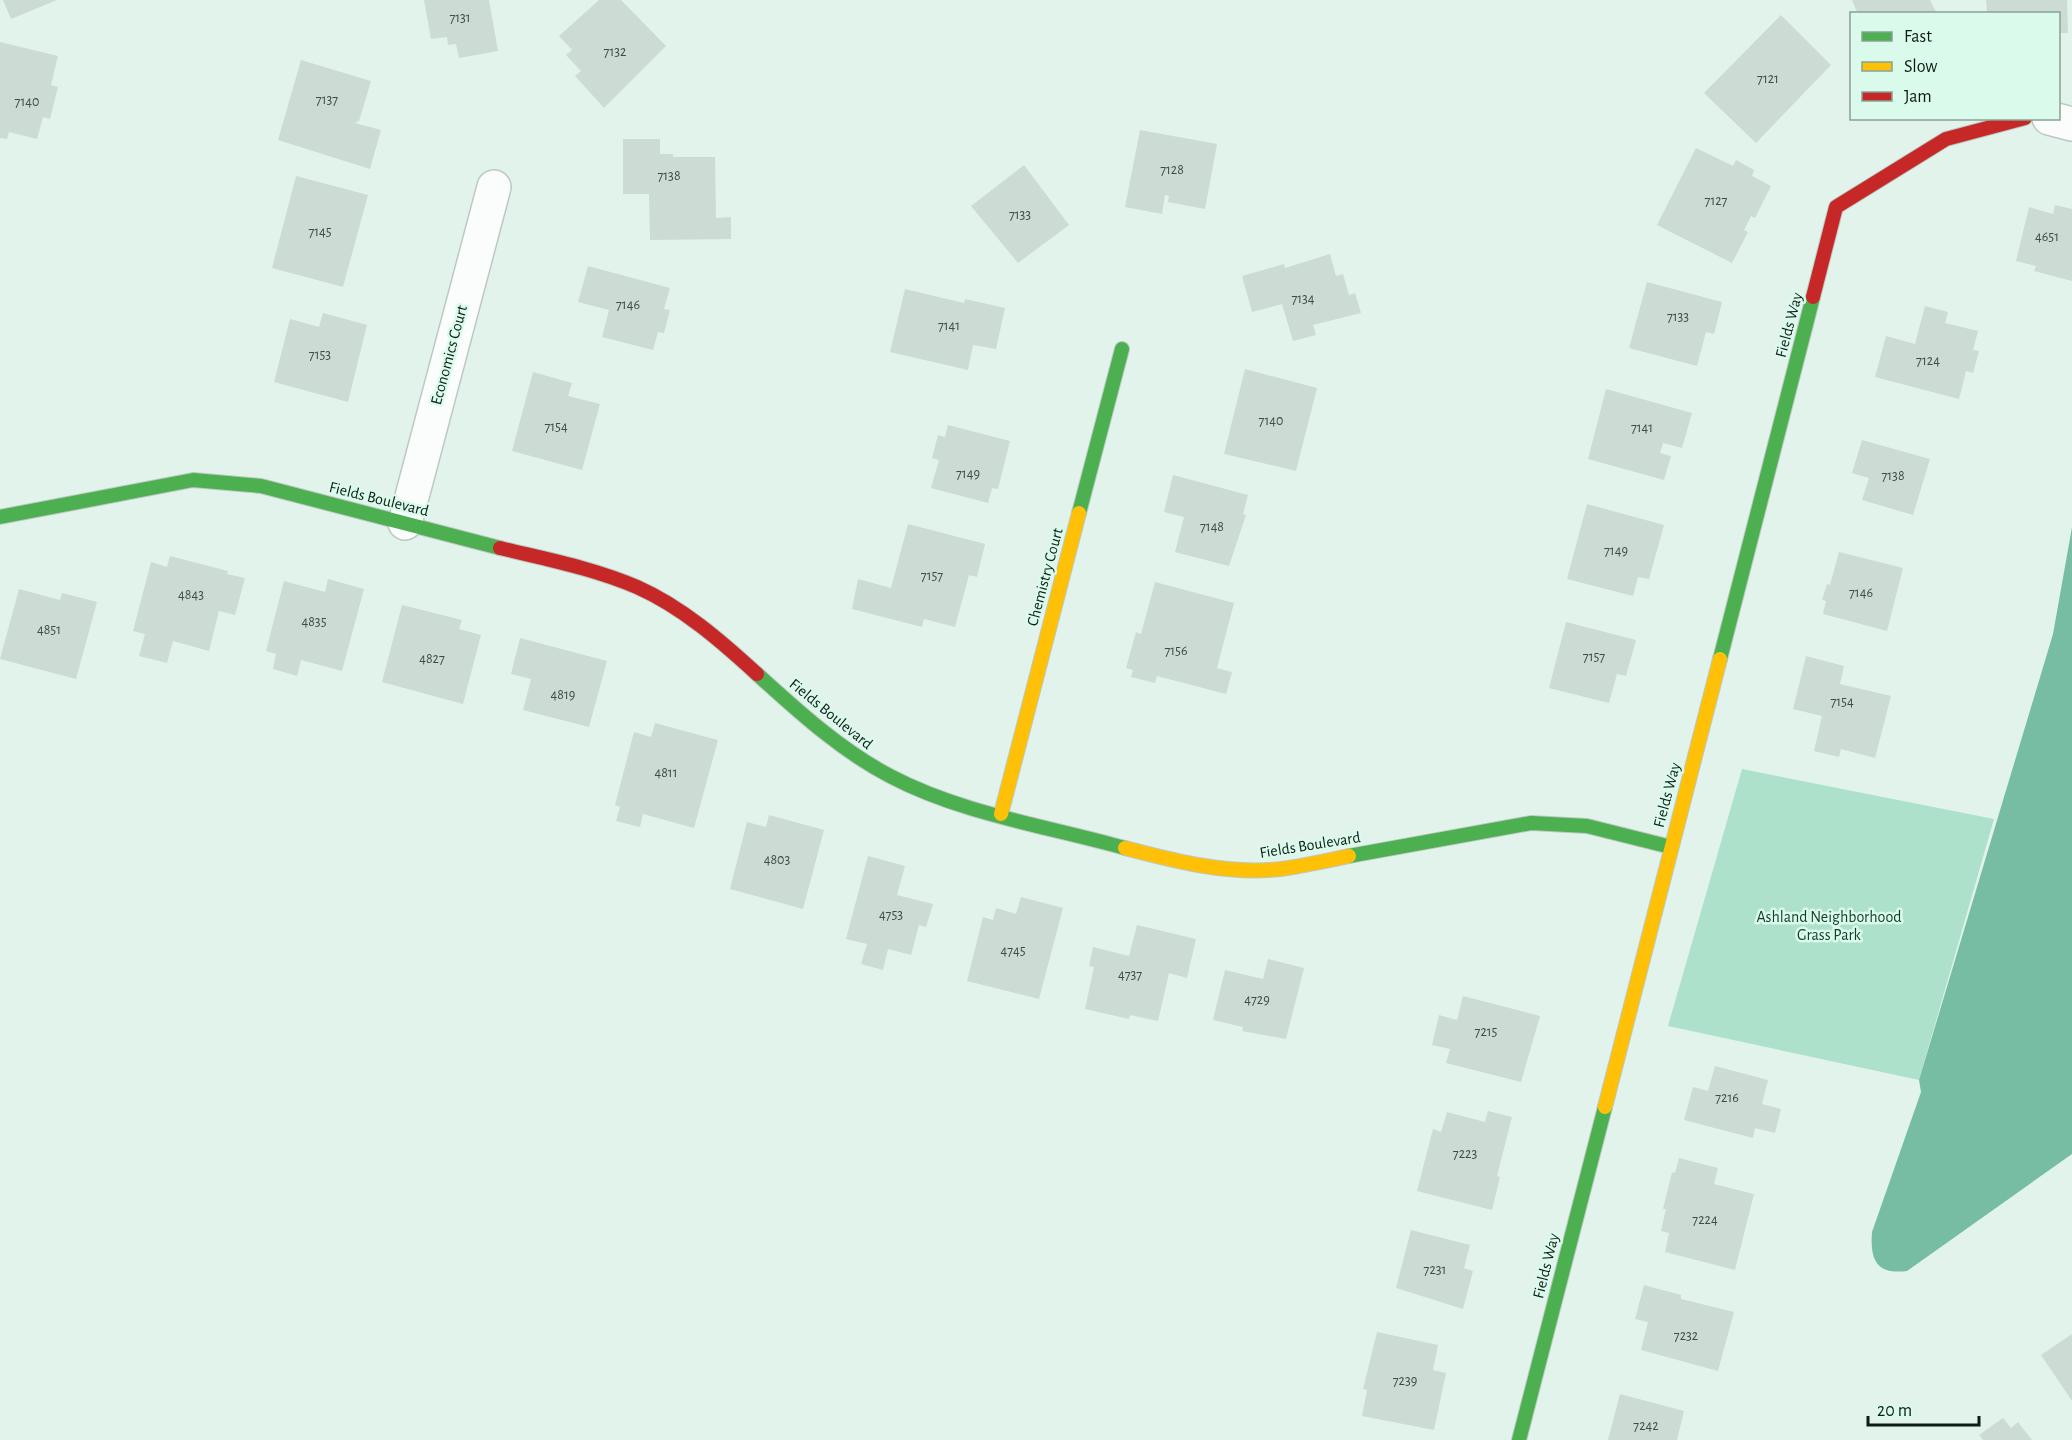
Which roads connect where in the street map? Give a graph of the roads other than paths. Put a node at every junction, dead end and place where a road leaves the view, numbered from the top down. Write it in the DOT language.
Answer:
graph roads {
  1 [pos="2017,120"];
  2 [pos="2057,120"];
  3 [pos="2072,124"];
  4 [pos="494,187"];
  5 [pos="1122,349"];
  6 [pos="0,517"];
  7 [pos="405,523"];
  8 [pos="1000,814"];
  9 [pos="1671,847"];
  10 [pos="1519,1440"];
  1 -- 9 [label="street, Fields Way"];
  2 -- 3 [label="street"];
  4 -- 7 [label="street, Economics Court"];
  5 -- 8 [label="street, Chemistry Court"];
  6 -- 7 [label="street, Fields Boulevard"];
  7 -- 8 [label="street, Fields Boulevard"];
  8 -- 9 [label="street, Fields Boulevard"];
  9 -- 10 [label="street, Fields Way"];
}
